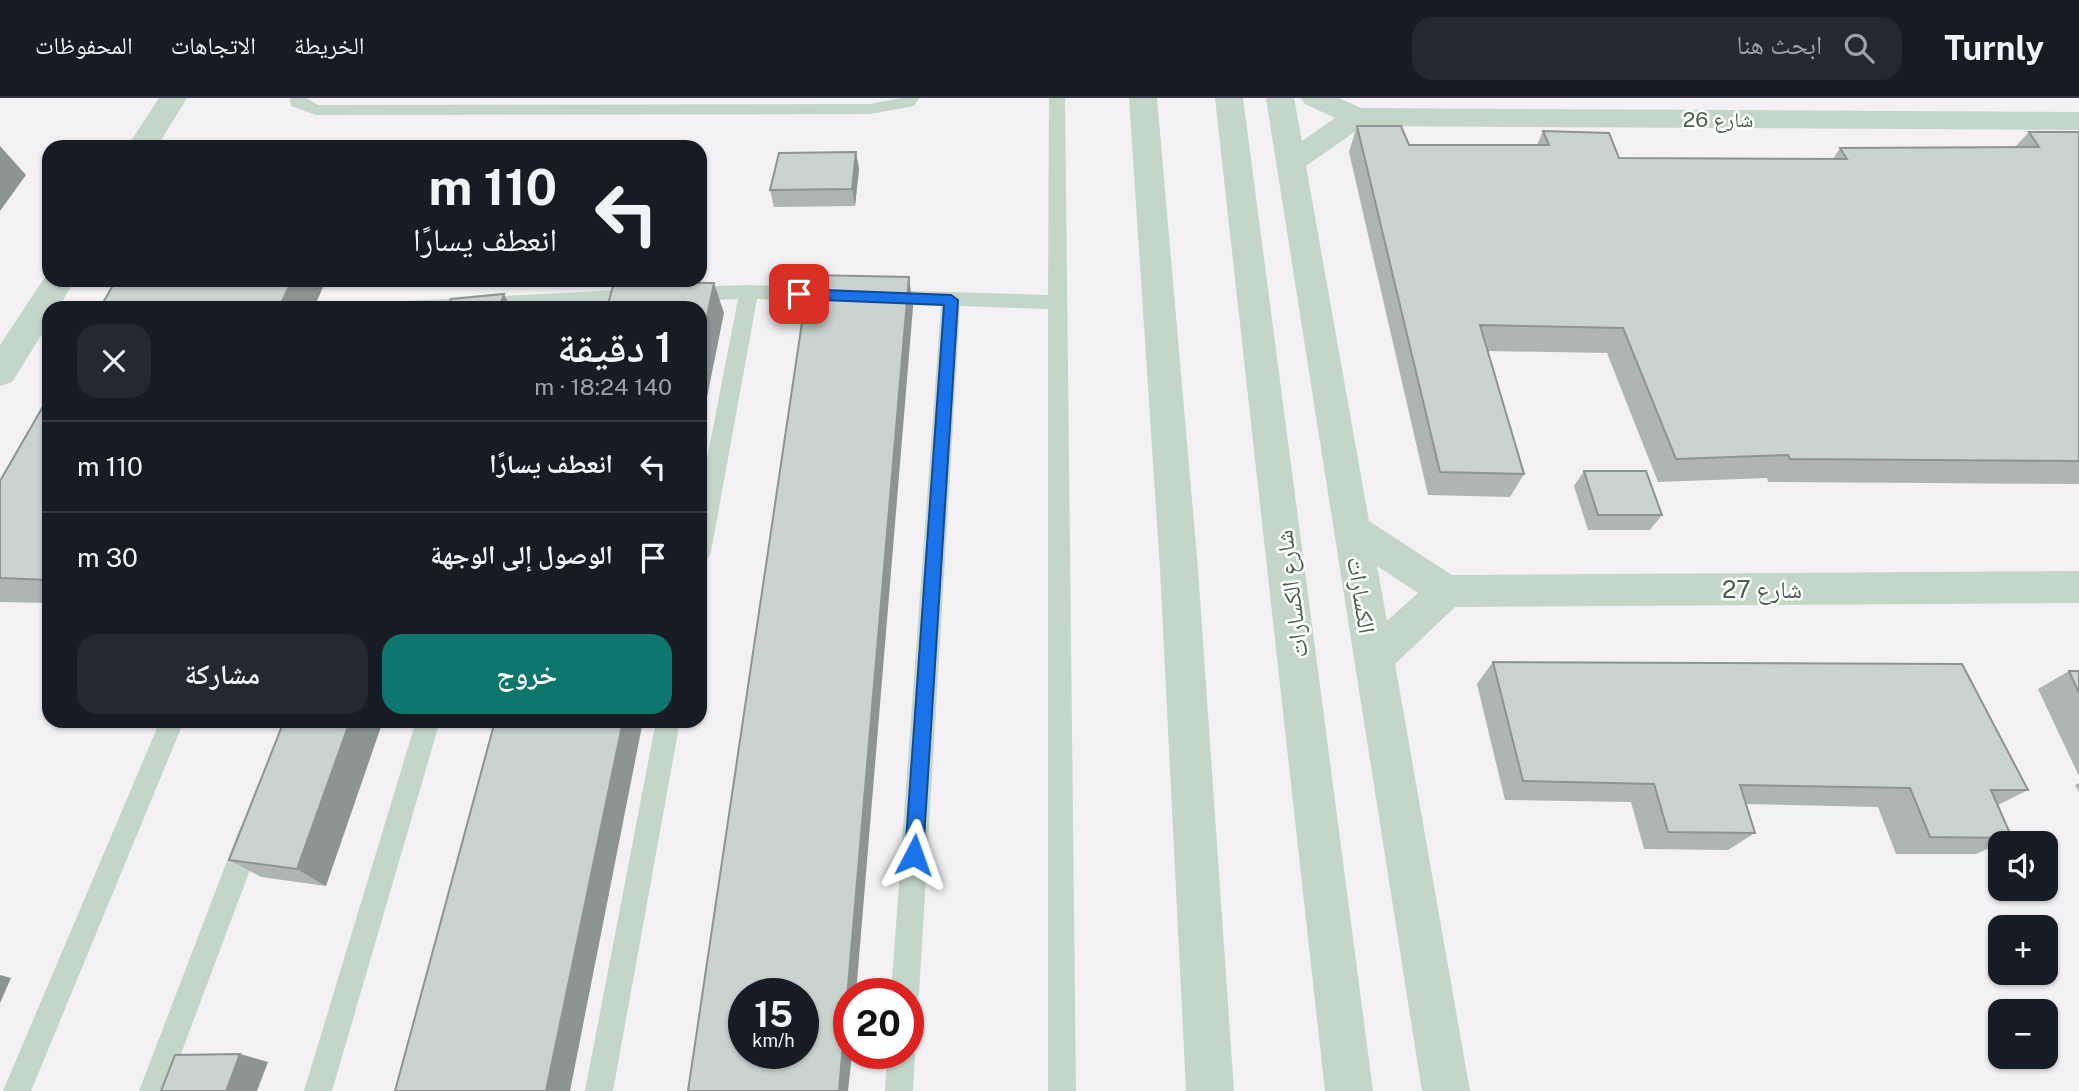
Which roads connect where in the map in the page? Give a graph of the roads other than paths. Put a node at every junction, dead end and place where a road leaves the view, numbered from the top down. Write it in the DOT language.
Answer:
graph roads {
  1 [pos="173,98"];
  2 [pos="298,98"];
  3 [pos="911,98"];
  4 [pos="1057,98"];
  5 [pos="1143,98"];
  6 [pos="1229,98"];
  7 [pos="1280,98"];
  8 [pos="1315,98"];
  9 [pos="516,104"];
  10 [pos="1357,117"];
  11 [pos="2079,121"];
  12 [pos="146,140"];
  13 [pos="1290,163"];
  14 [pos="749,292"];
  15 [pos="951,300"];
  16 [pos="601,301"];
  17 [pos="1056,302"];
  18 [pos="42,307"];
  19 [pos="0,373"];
  20 [pos="707,515"];
  21 [pos="1352,529"];
  22 [pos="2079,587"];
  23 [pos="1446,591"];
  24 [pos="1372,660"];
  25 [pos="169,728"];
  26 [pos="426,728"];
  27 [pos="667,728"];
  28 [pos="259,810"];
  29 [pos="906,978"];
  30 [pos="900,1069"];
  31 [pos="18,1091"];
  32 [pos="153,1091"];
  33 [pos="318,1091"];
  34 [pos="599,1091"];
  35 [pos="899,1091"];
  36 [pos="1062,1091"];
  37 [pos="1210,1091"];
  38 [pos="1349,1091"];
  39 [pos="1446,1091"];
  1 -- 12 [label="street"];
  2 -- 9 [label="lane"];
  3 -- 9 [label="lane"];
  4 -- 17 [label="lane"];
  5 -- 37 [label="street"];
  6 -- 38 [label="street, شارع الكسارات"];
  7 -- 13 [label="street, الكسارات"];
  8 -- 10 [label="street, شارع 26"];
  10 -- 11 [label="street, شارع 26"];
  10 -- 13 [label="street"];
  13 -- 21 [label="street, الكسارات"];
  14 -- 15 [label="lane"];
  14 -- 16 [label="lane"];
  14 -- 20 [label="lane"];
  15 -- 17 [label="lane"];
  15 -- 29 [label="lane"];
  17 -- 36 [label="lane"];
  18 -- 19 [label="street"];
  21 -- 23 [label="street"];
  21 -- 24 [label="street, الكسارات"];
  22 -- 23 [label="street, شارع 27"];
  23 -- 24 [label="street"];
  24 -- 39 [label="street, الكسارات"];
  25 -- 31 [label="lane"];
  26 -- 33 [label="lane"];
  27 -- 34 [label="lane"];
  28 -- 32 [label="lane"];
  30 -- 35 [label="lane"];
}
